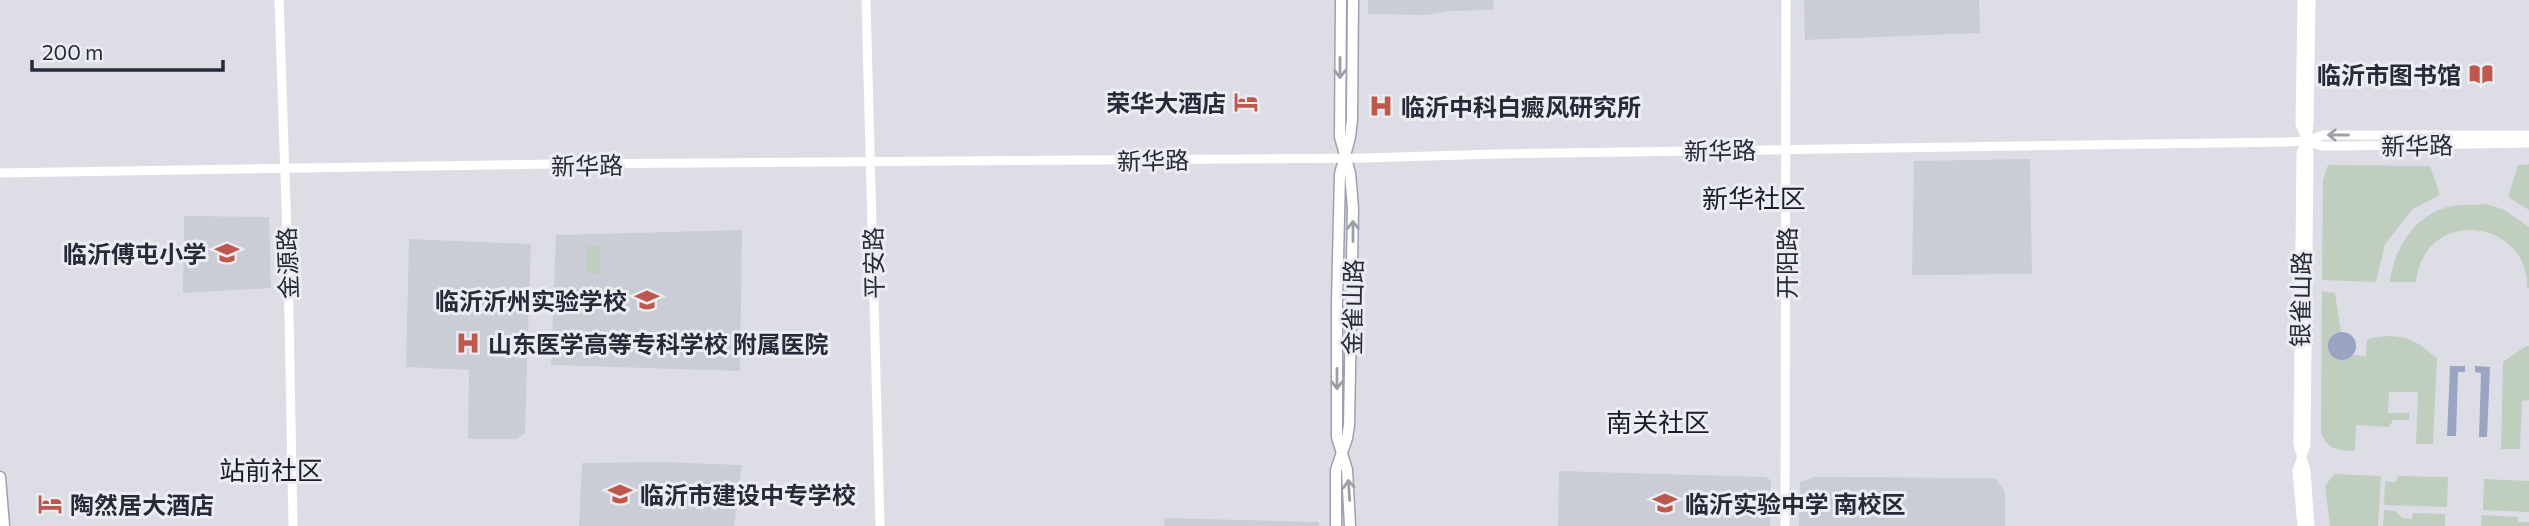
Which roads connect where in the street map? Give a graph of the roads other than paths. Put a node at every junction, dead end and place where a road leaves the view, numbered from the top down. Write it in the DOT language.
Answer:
graph roads {
  1 [pos="279,0"];
  2 [pos="866,0"];
  3 [pos="1340,0"];
  4 [pos="1353,0"];
  5 [pos="1786,0"];
  6 [pos="2306,0"];
  7 [pos="2529,135"];
  8 [pos="2307,141"];
  9 [pos="2529,143"];
  10 [pos="1787,149"];
  11 [pos="1345,158"];
  12 [pos="870,163"];
  13 [pos="283,170"];
  14 [pos="0,173"];
  15 [pos="1342,455"];
  16 [pos="2302,458"];
  17 [pos="0,477"];
  18 [pos="4,526"];
  19 [pos="293,526"];
  20 [pos="880,526"];
  21 [pos="1336,526"];
  22 [pos="1350,526"];
  23 [pos="1785,526"];
  24 [pos="2302,526"];
  25 [pos="2310,526"];
  1 -- 13 [label="main road, 金源路"];
  2 -- 12 [label="main road, 平安路"];
  3 -- 11 [label="main road, 金雀山路, one-way"];
  4 -- 11 [label="main road, 金雀山路"];
  5 -- 10 [label="main road, 开阳路"];
  6 -- 8 [label="main road, 银雀山路"];
  7 -- 8 [label="main road, 新华路, one-way"];
  8 -- 9 [label="main road, 新华路"];
  8 -- 10 [label="main road, 新华路"];
  8 -- 16 [label="main road, 银雀山路"];
  10 -- 11 [label="main road, 新华路"];
  10 -- 23 [label="main road, 开阳路"];
  11 -- 12 [label="main road, 新华路"];
  11 -- 15 [label="main road, 金雀山路, one-way"];
  15 -- 11 [label="main road, 金雀山路, one-way"];
  12 -- 13 [label="main road, 新华路"];
  12 -- 20 [label="main road, 平安路"];
  13 -- 14 [label="main road, 新华路"];
  13 -- 19 [label="main road, 金源路"];
  15 -- 21 [label="main road, 金雀山路"];
  22 -- 15 [label="main road, 金雀山路, one-way"];
  16 -- 24 [label="main road, 银雀山路"];
  16 -- 25 [label="main road, 银雀山路"];
  17 -- 18 [label="main road"];
}
